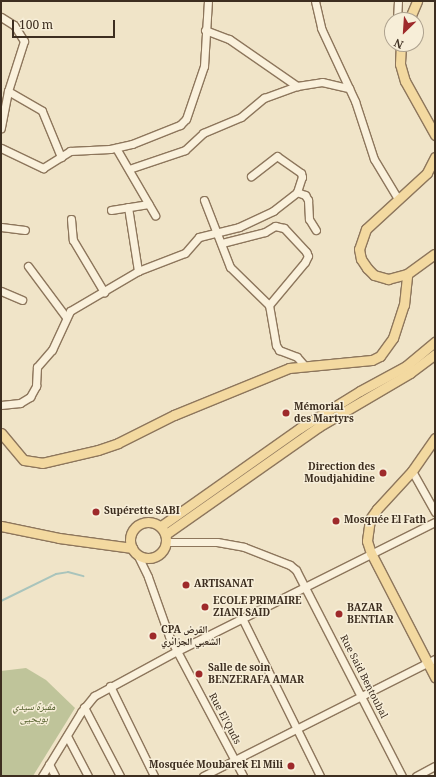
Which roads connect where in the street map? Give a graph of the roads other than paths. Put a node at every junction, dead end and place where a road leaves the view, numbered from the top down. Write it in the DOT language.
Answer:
graph roads {
  1 [pos="208,1"];
  2 [pos="316,1"];
  3 [pos="398,1"];
  4 [pos="424,1"];
  5 [pos="416,4"];
  6 [pos="397,12"];
  7 [pos="1,17"];
  8 [pos="205,30"];
  9 [pos="400,52"];
  10 [pos="297,86"];
  11 [pos="350,88"];
  12 [pos="8,91"];
  13 [pos="1,128"];
  14 [pos="435,135"];
  15 [pos="1,148"];
  16 [pos="116,148"];
  17 [pos="61,157"];
  18 [pos="435,157"];
  19 [pos="129,169"];
  20 [pos="251,176"];
  21 [pos="297,192"];
  22 [pos="398,199"];
  23 [pos="204,200"];
  24 [pos="149,204"];
  25 [pos="128,207"];
  26 [pos="112,210"];
  27 [pos="154,215"];
  28 [pos="71,219"];
  29 [pos="1,227"];
  30 [pos="25,230"];
  31 [pos="316,230"];
  32 [pos="218,232"];
  33 [pos="222,244"];
  34 [pos="435,254"];
  35 [pos="28,266"];
  36 [pos="138,271"];
  37 [pos="407,274"];
  38 [pos="1,291"];
  39 [pos="104,292"];
  40 [pos="22,300"];
  41 [pos="269,305"];
  42 [pos="66,317"];
  43 [pos="435,342"];
  44 [pos="435,354"];
  45 [pos="304,365"];
  46 [pos="1,405"];
  47 [pos="316,423"];
  48 [pos="1,433"];
  49 [pos="435,438"];
  50 [pos="412,471"];
  51 [pos="435,512"];
  52 [pos="435,522"];
  53 [pos="1,526"];
  54 [pos="164,534"];
  55 [pos="134,551"];
  56 [pos="372,554"];
  57 [pos="306,586"];
  58 [pos="242,618"];
  59 [pos="177,651"];
  60 [pos="431,661"];
  61 [pos="435,677"];
  62 [pos="110,686"];
  63 [pos="362,696"];
  64 [pos="84,707"];
  65 [pos="298,729"];
  66 [pos="67,736"];
  67 [pos="235,761"];
  68 [pos="49,764"];
  69 [pos="435,766"];
  70 [pos="42,776"];
  71 [pos="55,776"];
  72 [pos="88,776"];
  73 [pos="120,776"];
  74 [pos="154,776"];
  75 [pos="203,776"];
  76 [pos="243,776"];
  77 [pos="320,776"];
  78 [pos="402,776"];
  79 [pos="416,776"];
  1 -- 8 [label="street"];
  2 -- 11 [label="street"];
  3 -- 6 [label="street"];
  4 -- 5 [label="main road"];
  7 -- 12 [label="street"];
  8 -- 10 [label="street"];
  8 -- 16 [label="street"];
  9 -- 14 [label="main road"];
  10 -- 11 [label="street"];
  10 -- 19 [label="street"];
  11 -- 22 [label="street"];
  12 -- 13 [label="street"];
  12 -- 17 [label="street"];
  15 -- 17 [label="street"];
  16 -- 17 [label="street"];
  16 -- 19 [label="street"];
  18 -- 22 [label="main road"];
  19 -- 24 [label="street"];
  20 -- 21 [label="street"];
  21 -- 31 [label="street"];
  21 -- 32 [label="street"];
  22 -- 37 [label="main road"];
  23 -- 32 [label="street"];
  24 -- 25 [label="street"];
  24 -- 27 [label="street"];
  25 -- 26 [label="street"];
  25 -- 36 [label="street"];
  28 -- 39 [label="street"];
  29 -- 30 [label="street"];
  32 -- 33 [label="street"];
  32 -- 36 [label="street"];
  33 -- 41 [label="street"];
  33 -- 41 [label="street"];
  34 -- 37 [label="main road"];
  35 -- 42 [label="street"];
  36 -- 39 [label="street"];
  37 -- 45 [label="main road"];
  38 -- 40 [label="street"];
  39 -- 42 [label="street"];
  41 -- 45 [label="street"];
  42 -- 46 [label="street"];
  43 -- 47 [label="main road"];
  44 -- 47 [label="main road"];
  45 -- 48 [label="main road"];
  47 -- 54 [label="main road"];
  49 -- 50 [label="main road"];
  50 -- 51 [label="street"];
  50 -- 56 [label="main road"];
  52 -- 56 [label="street"];
  53 -- 55 [label="main road"];
  54 -- 55 [label="main road"];
  54 -- 55 [label="main road"];
  54 -- 57 [label="street, Rue Said Bentoubal"];
  55 -- 59 [label="street, Rue El'Quds"];
  56 -- 57 [label="street"];
  56 -- 60 [label="main road"];
  57 -- 58 [label="street"];
  57 -- 63 [label="street, Rue Said Bentoubal"];
  58 -- 59 [label="street"];
  58 -- 65 [label="street"];
  59 -- 62 [label="street"];
  59 -- 67 [label="street, Rue El'Quds"];
  60 -- 61 [label="main road"];
  60 -- 63 [label="street"];
  62 -- 64 [label="street"];
  62 -- 74 [label="street"];
  63 -- 65 [label="street"];
  63 -- 78 [label="street, Rue Said Bentoubal"];
  64 -- 66 [label="street"];
  64 -- 73 [label="street"];
  65 -- 67 [label="street"];
  65 -- 77 [label="street"];
  66 -- 68 [label="street"];
  66 -- 72 [label="street"];
  67 -- 75 [label="street"];
  67 -- 76 [label="street, Rue El'Quds"];
  68 -- 70 [label="street"];
  68 -- 71 [label="street"];
  69 -- 79 [label="street"];
}
